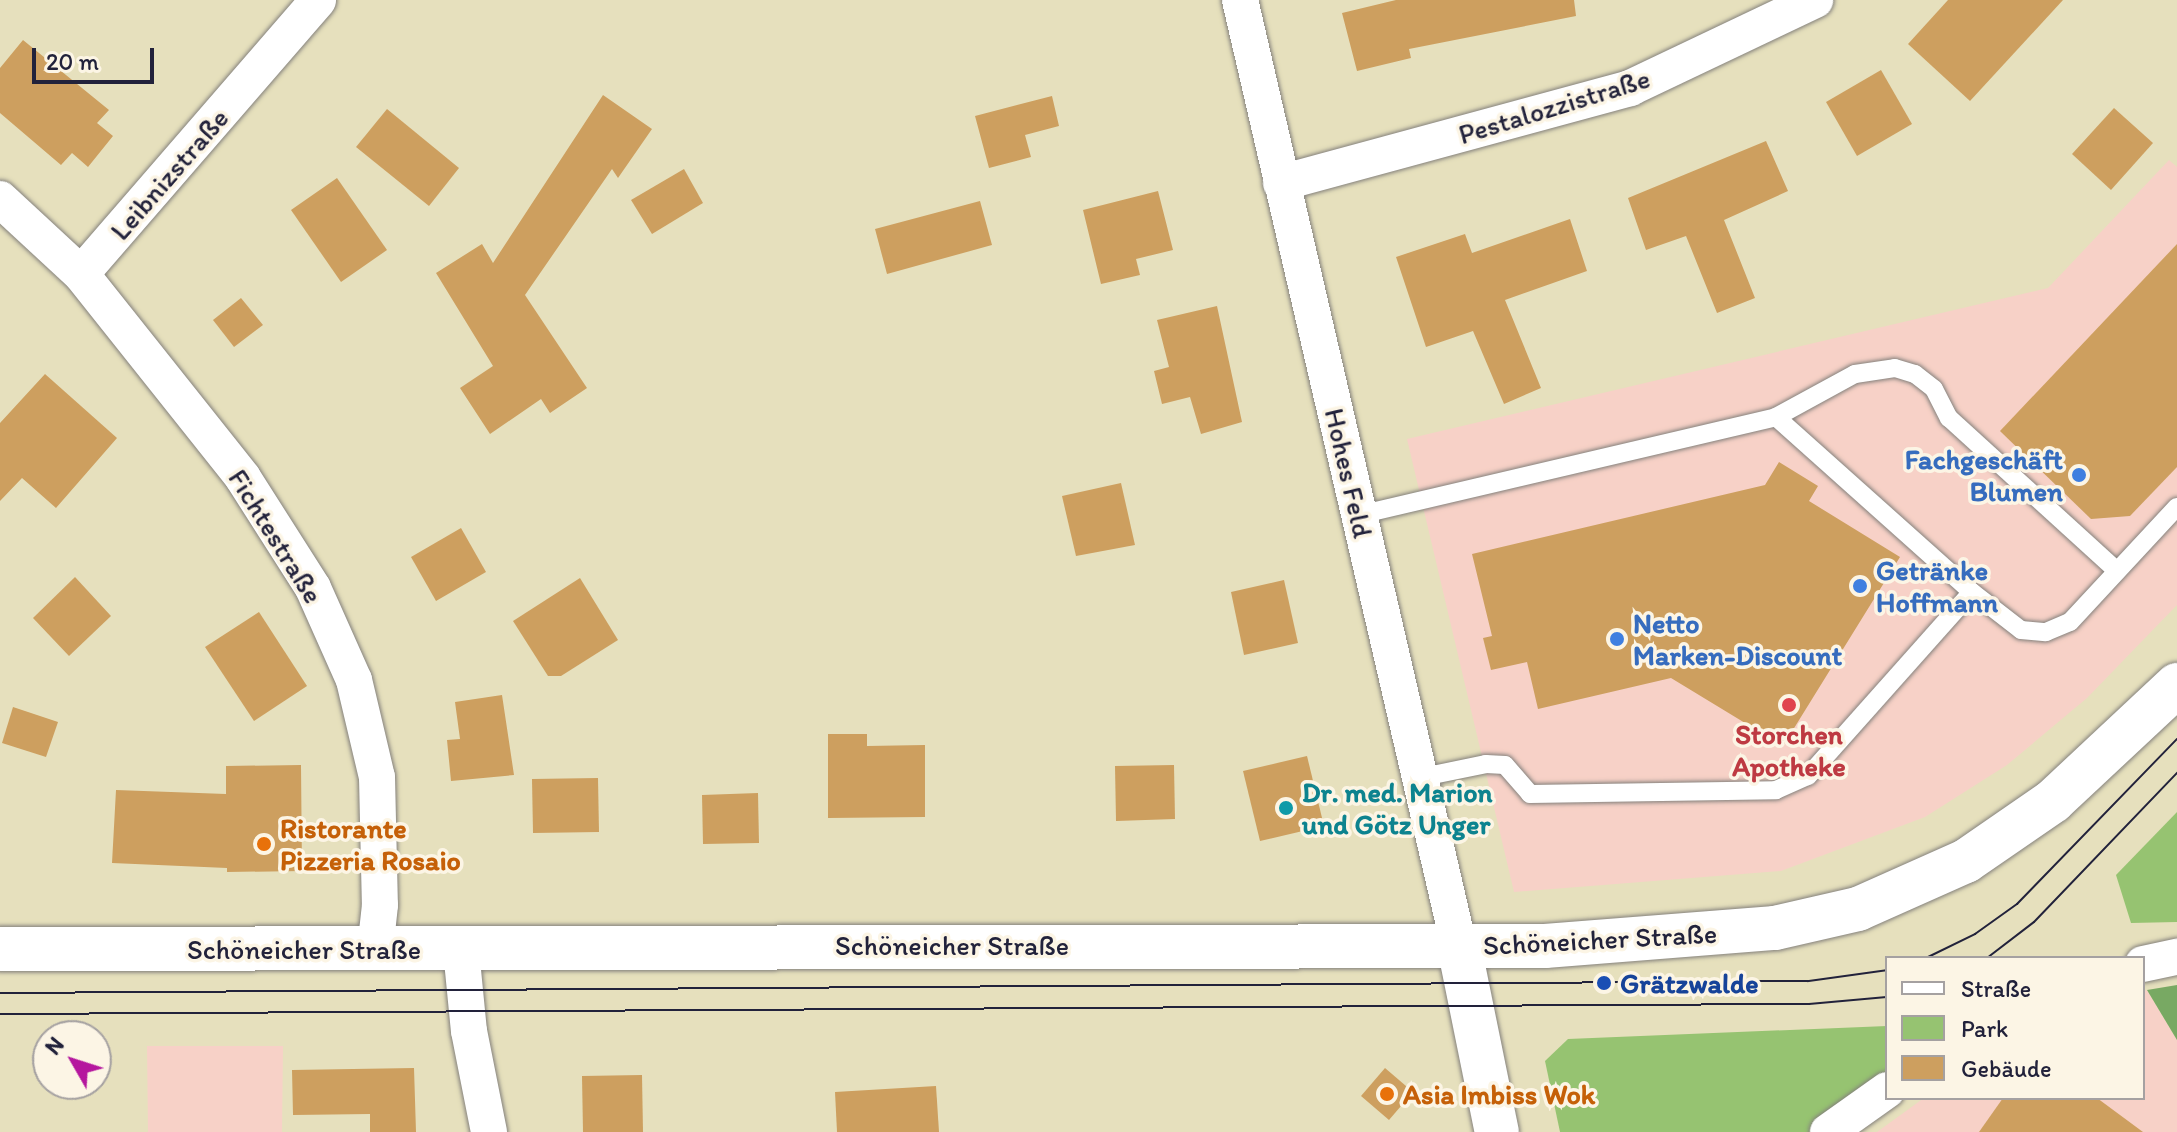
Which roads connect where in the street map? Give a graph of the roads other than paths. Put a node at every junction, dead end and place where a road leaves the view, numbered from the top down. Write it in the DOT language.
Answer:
graph roads {
  1 [pos="318,0"];
  2 [pos="1240,0"];
  3 [pos="1815,0"];
  4 [pos="1281,183"];
  5 [pos="0,199"];
  6 [pos="81,274"];
  7 [pos="1776,417"];
  8 [pos="2177,507"];
  9 [pos="1359,515"];
  10 [pos="2117,571"];
  11 [pos="1972,592"];
  12 [pos="2177,685"];
  13 [pos="1418,778"];
  14 [pos="1459,946"];
  15 [pos="0,949"];
  16 [pos="375,950"];
  17 [pos="461,950"];
  18 [pos="2177,957"];
  19 [pos="2145,964"];
  20 [pos="1885,1091"];
  21 [pos="489,1132"];
  22 [pos="1497,1132"];
  23 [pos="1828,1132"];
  1 -- 6 [label="street, Leibnizstraße"];
  2 -- 4 [label="street, Hohes Feld"];
  3 -- 4 [label="street, Pestalozzistraße"];
  4 -- 9 [label="street, Hohes Feld"];
  5 -- 6 [label="street, Fichtestraße"];
  6 -- 16 [label="street, Fichtestraße"];
  7 -- 9 [label="lane"];
  7 -- 10 [label="lane"];
  7 -- 11 [label="lane"];
  8 -- 10 [label="lane"];
  9 -- 13 [label="street, Hohes Feld"];
  10 -- 11 [label="lane"];
  11 -- 13 [label="lane"];
  12 -- 14 [label="main road, Schöneicher Straße"];
  13 -- 14 [label="street, Hohes Feld"];
  14 -- 17 [label="main road, Schöneicher Straße"];
  14 -- 22 [label="main road"];
  15 -- 16 [label="main road, Schöneicher Straße"];
  16 -- 17 [label="main road, Schöneicher Straße"];
  17 -- 21 [label="street"];
  18 -- 19 [label="street"];
  20 -- 23 [label="street"];
}
